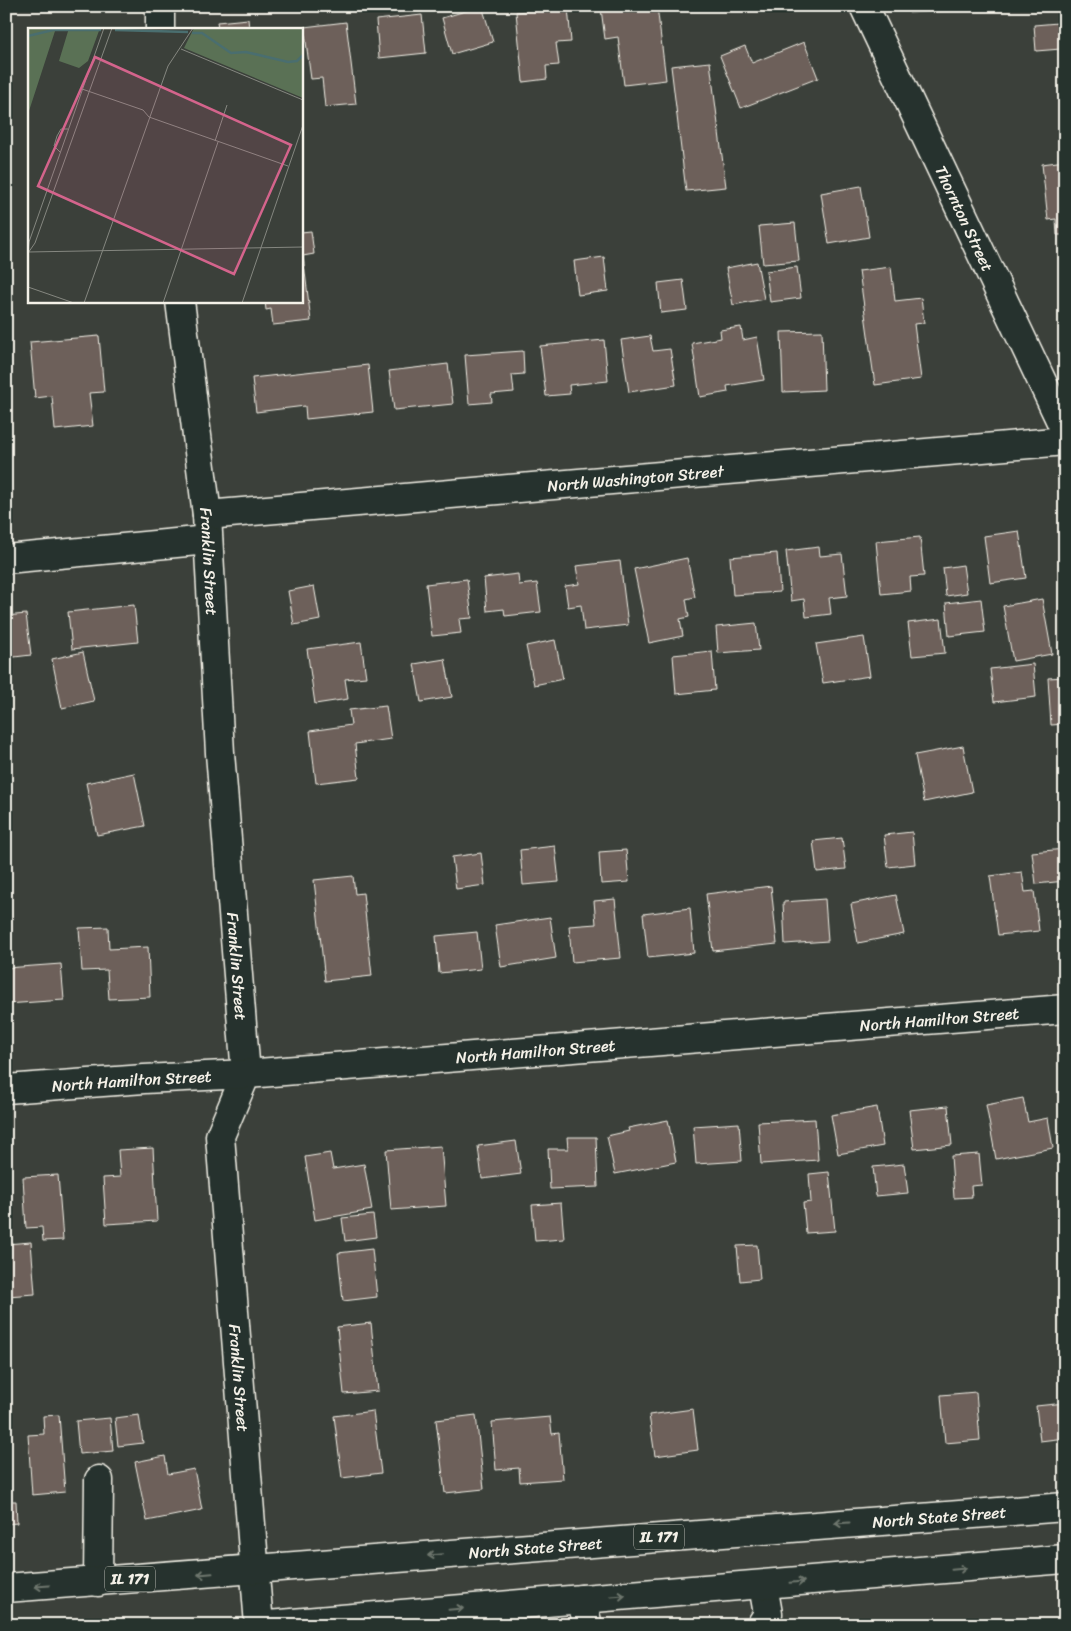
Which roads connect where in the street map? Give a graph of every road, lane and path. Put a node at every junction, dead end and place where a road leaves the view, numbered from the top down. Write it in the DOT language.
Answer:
graph roads {
  1 [pos="160,6"];
  2 [pos="864,6"];
  3 [pos="160,28"];
  4 [pos="180,302"];
  5 [pos="1065,430"];
  6 [pos="1065,441"];
  7 [pos="208,528"];
  8 [pos="6,559"];
  9 [pos="1065,1009"];
  10 [pos="246,1074"];
  11 [pos="6,1089"];
  12 [pos="99,1480"];
  13 [pos="1065,1507"];
  14 [pos="1065,1559"];
  15 [pos="253,1569"];
  16 [pos="98,1582"];
  17 [pos="763,1585"];
  18 [pos="6,1588"];
  19 [pos="581,1599"];
  20 [pos="259,1625"];
  21 [pos="268,1625"];
  22 [pos="588,1625"];
  23 [pos="761,1625"];
  1 -- 3 [label="street"];
  2 -- 5 [label="street, Thornton Street"];
  4 -- 7 [label="street, Franklin Street"];
  6 -- 7 [label="street, North Washington Street"];
  7 -- 8 [label="street, North Washington Street"];
  7 -- 10 [label="street, Franklin Street"];
  9 -- 10 [label="street, North Hamilton Street"];
  10 -- 11 [label="street, North Hamilton Street"];
  10 -- 15 [label="street, Franklin Street"];
  12 -- 16 [label="street"];
  13 -- 15 [label="street, North State Street / IL 171, one-way"];
  17 -- 14 [label="street, one-way"];
  15 -- 16 [label="street, North State Street / IL 171, one-way"];
  15 -- 20 [label="street, Franklin Street"];
  16 -- 18 [label="street, North State Street / IL 171, one-way"];
  19 -- 17 [label="street, one-way"];
  17 -- 23 [label="street"];
  21 -- 19 [label="street, one-way"];
  19 -- 22 [label="street"];
}
